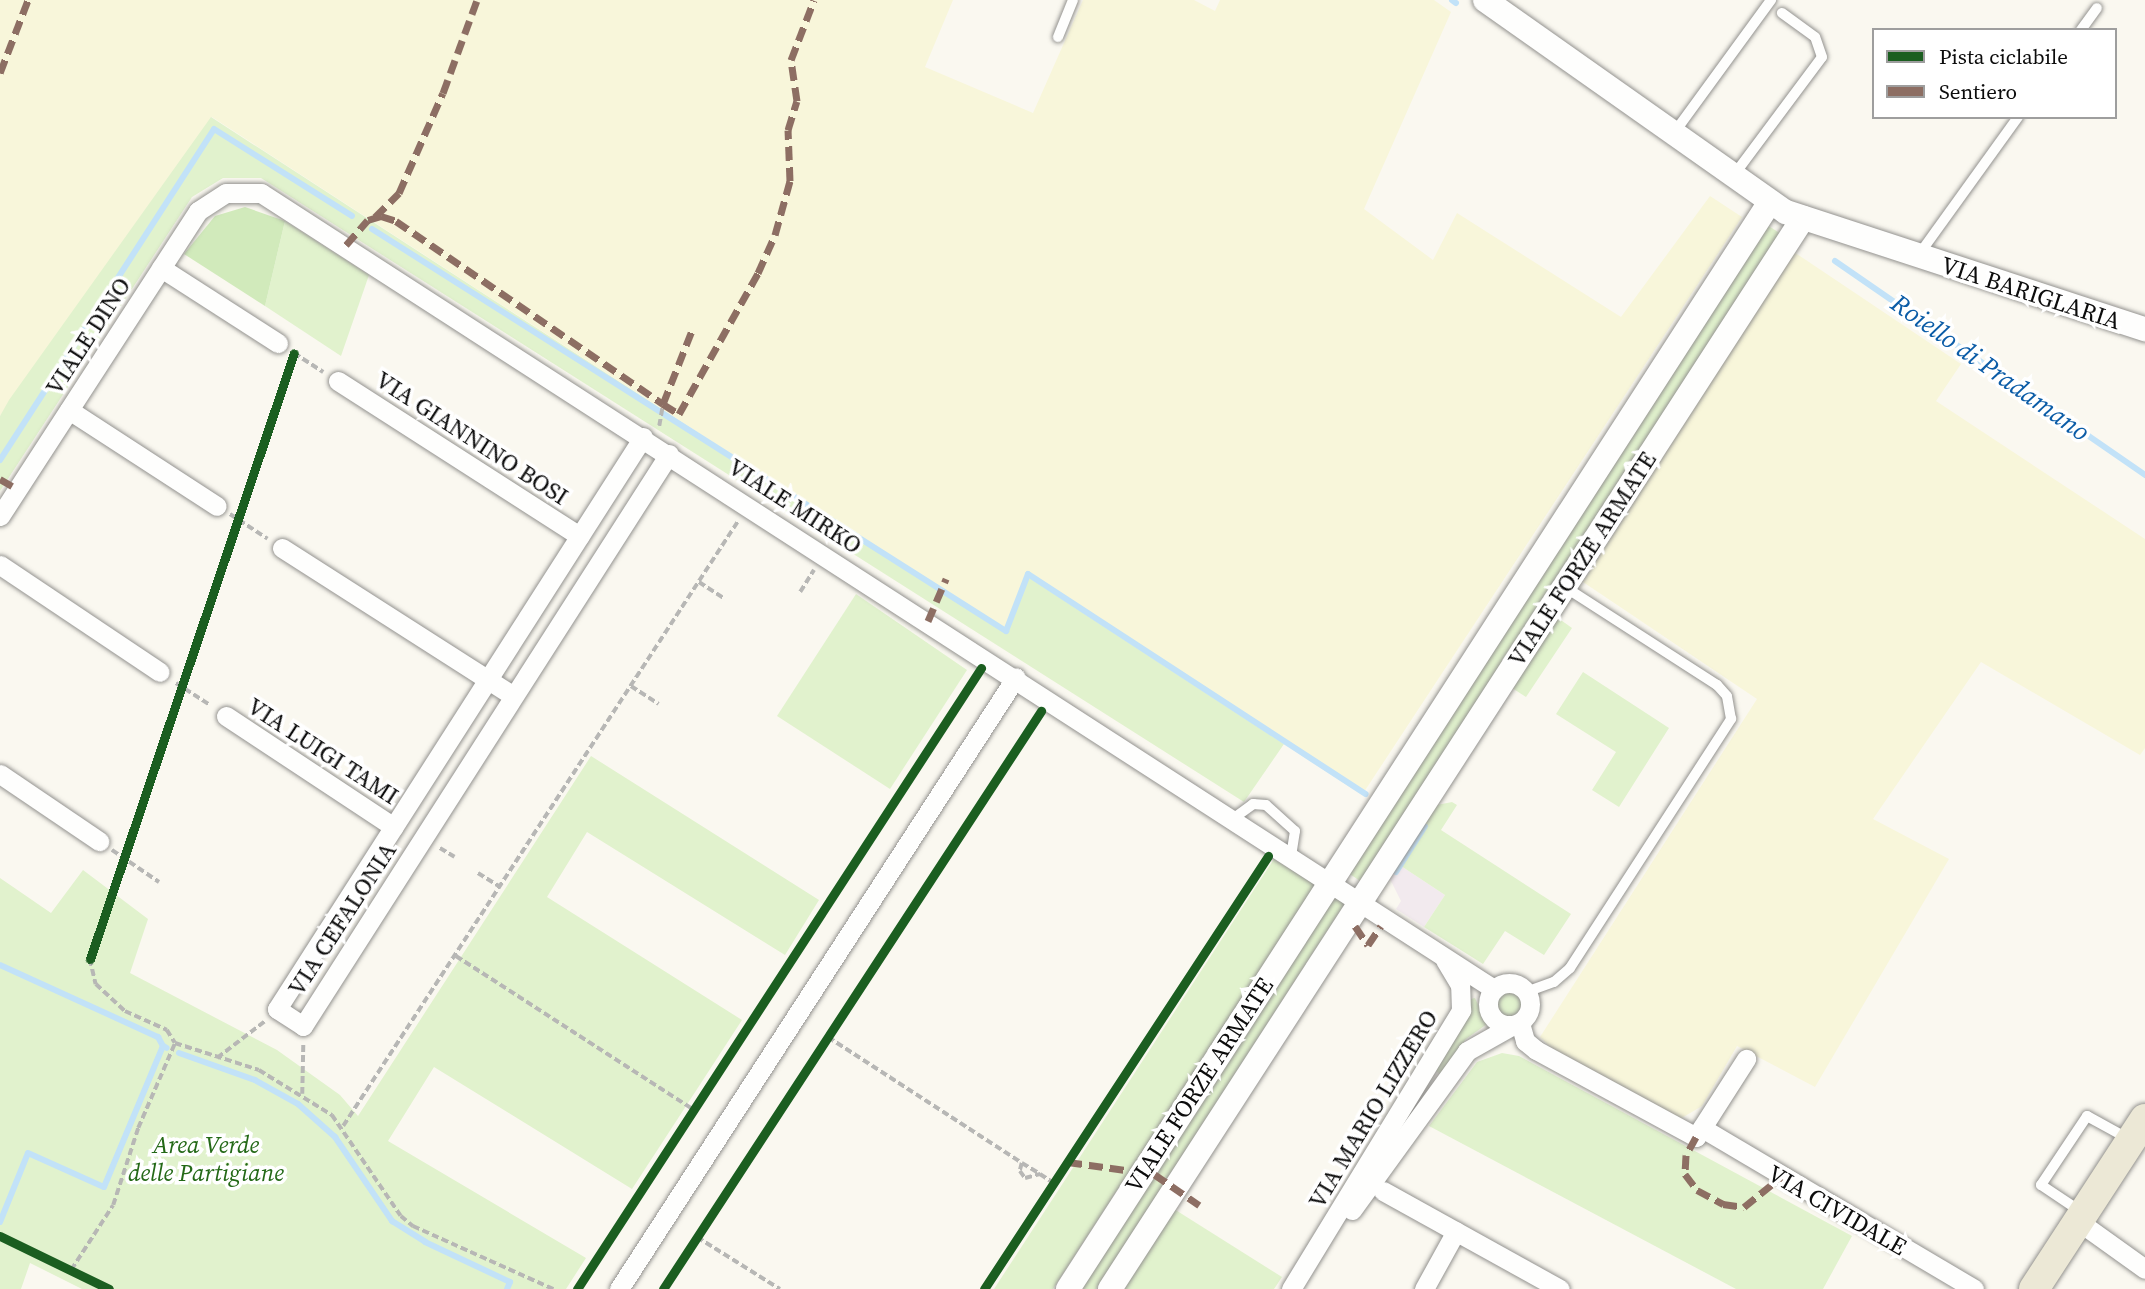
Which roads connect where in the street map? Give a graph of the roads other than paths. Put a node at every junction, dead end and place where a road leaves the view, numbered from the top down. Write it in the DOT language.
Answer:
graph roads {
  1 [pos="1073,0"];
  2 [pos="1485,0"];
  3 [pos="1771,0"];
  4 [pos="2096,8"];
  5 [pos="1782,13"];
  6 [pos="2082,28"];
  7 [pos="1058,37"];
  8 [pos="2017,119"];
  9 [pos="1674,134"];
  10 [pos="1733,176"];
  11 [pos="226,194"];
  12 [pos="1770,202"];
  13 [pos="1803,218"];
  14 [pos="1917,257"];
  15 [pos="161,268"];
  16 [pos="2145,329"];
  17 [pos="286,348"];
  18 [pos="338,381"];
  19 [pos="69,410"];
  20 [pos="643,437"];
  21 [pos="669,454"];
  22 [pos="217,506"];
  23 [pos="0,516"];
  24 [pos="579,536"];
  25 [pos="282,548"];
  26 [pos="0,565"];
  27 [pos="1564,586"];
  28 [pos="160,672"];
  29 [pos="1016,677"];
  30 [pos="487,680"];
  31 [pos="513,696"];
  32 [pos="226,716"];
  33 [pos="0,774"];
  34 [pos="1234,818"];
  35 [pos="394,827"];
  36 [pos="99,841"];
  37 [pos="1291,855"];
  38 [pos="1331,881"];
  39 [pos="1361,900"];
  40 [pos="1438,951"];
  41 [pos="1494,989"];
  42 [pos="1527,992"];
  43 [pos="1516,1024"];
  44 [pos="1746,1059"];
  45 [pos="1702,1128"];
  46 [pos="2138,1129"];
  47 [pos="1382,1191"];
  48 [pos="2081,1217"];
  49 [pos="1456,1231"];
  50 [pos="2145,1269"];
  51 [pos="619,1289"];
  52 [pos="1068,1289"];
  53 [pos="1110,1289"];
  54 [pos="1292,1289"];
  55 [pos="1424,1289"];
  56 [pos="1560,1289"];
  57 [pos="1974,1289"];
  58 [pos="2034,1289"];
  1 -- 7 [label="lane"];
  2 -- 9 [label="street, VIA BARIGLARIA"];
  3 -- 9 [label="lane"];
  4 -- 6 [label="lane"];
  5 -- 10 [label="lane"];
  8 -- 14 [label="lane, VIA BARIGLARIA"];
  9 -- 10 [label="street, VIA BARIGLARIA"];
  10 -- 12 [label="street, VIA BARIGLARIA"];
  11 -- 15 [label="street, VIALE DINO"];
  11 -- 20 [label="street, VIALE MIRKO"];
  12 -- 13 [label="street, VIA BARIGLARIA"];
  12 -- 38 [label="street, VIALE FORZE ARMATE"];
  13 -- 14 [label="street, VIA BARIGLARIA"];
  13 -- 27 [label="street, VIALE FORZE ARMATE"];
  14 -- 16 [label="street, VIA BARIGLARIA"];
  15 -- 17 [label="street"];
  15 -- 19 [label="street, VIALE DINO"];
  18 -- 24 [label="street, VIA GIANNINO BOSI"];
  19 -- 22 [label="street"];
  19 -- 23 [label="street, VIALE DINO"];
  20 -- 21 [label="street, VIALE MIRKO"];
  20 -- 24 [label="street, VIA CEFALONIA"];
  21 -- 29 [label="street, VIALE MIRKO"];
  21 -- 31 [label="street, VIA CEFALONIA"];
  24 -- 30 [label="street, VIA CEFALONIA"];
  25 -- 30 [label="street"];
  26 -- 28 [label="street"];
  27 -- 39 [label="street, VIALE FORZE ARMATE"];
  27 -- 42 [label="lane"];
  29 -- 34 [label="street, VIALE MIRKO"];
  29 -- 51 [label="street"];
  30 -- 31 [label="street"];
  30 -- 35 [label="street, VIA CEFALONIA"];
  31 -- 35 [label="street, VIA CEFALONIA"];
  32 -- 35 [label="street, VIA LUIGI TAMI"];
  33 -- 36 [label="street"];
  34 -- 37 [label="street, VIALE MIRKO"];
  34 -- 37 [label="lane"];
  37 -- 38 [label="street, VIALE MIRKO"];
  38 -- 39 [label="street"];
  38 -- 52 [label="street, VIALE FORZE ARMATE"];
  39 -- 40 [label="street, VIA MARIO LIZZERO"];
  39 -- 53 [label="street, VIALE FORZE ARMATE"];
  40 -- 41 [label="street, VIA MARIO LIZZERO"];
  40 -- 54 [label="street, VIA MARIO LIZZERO"];
  41 -- 42 [label="street, VIA MARIO LIZZERO"];
  41 -- 43 [label="street"];
  42 -- 43 [label="street"];
  43 -- 45 [label="street"];
  43 -- 54 [label="street, VIA MARIO LIZZERO"];
  44 -- 45 [label="street"];
  45 -- 57 [label="street, VIA CIVIDALE"];
  46 -- 48 [label="main road"];
  46 -- 48 [label="lane"];
  47 -- 49 [label="street"];
  48 -- 50 [label="street"];
  48 -- 58 [label="main road"];
  49 -- 55 [label="street"];
  49 -- 56 [label="street"];
}
